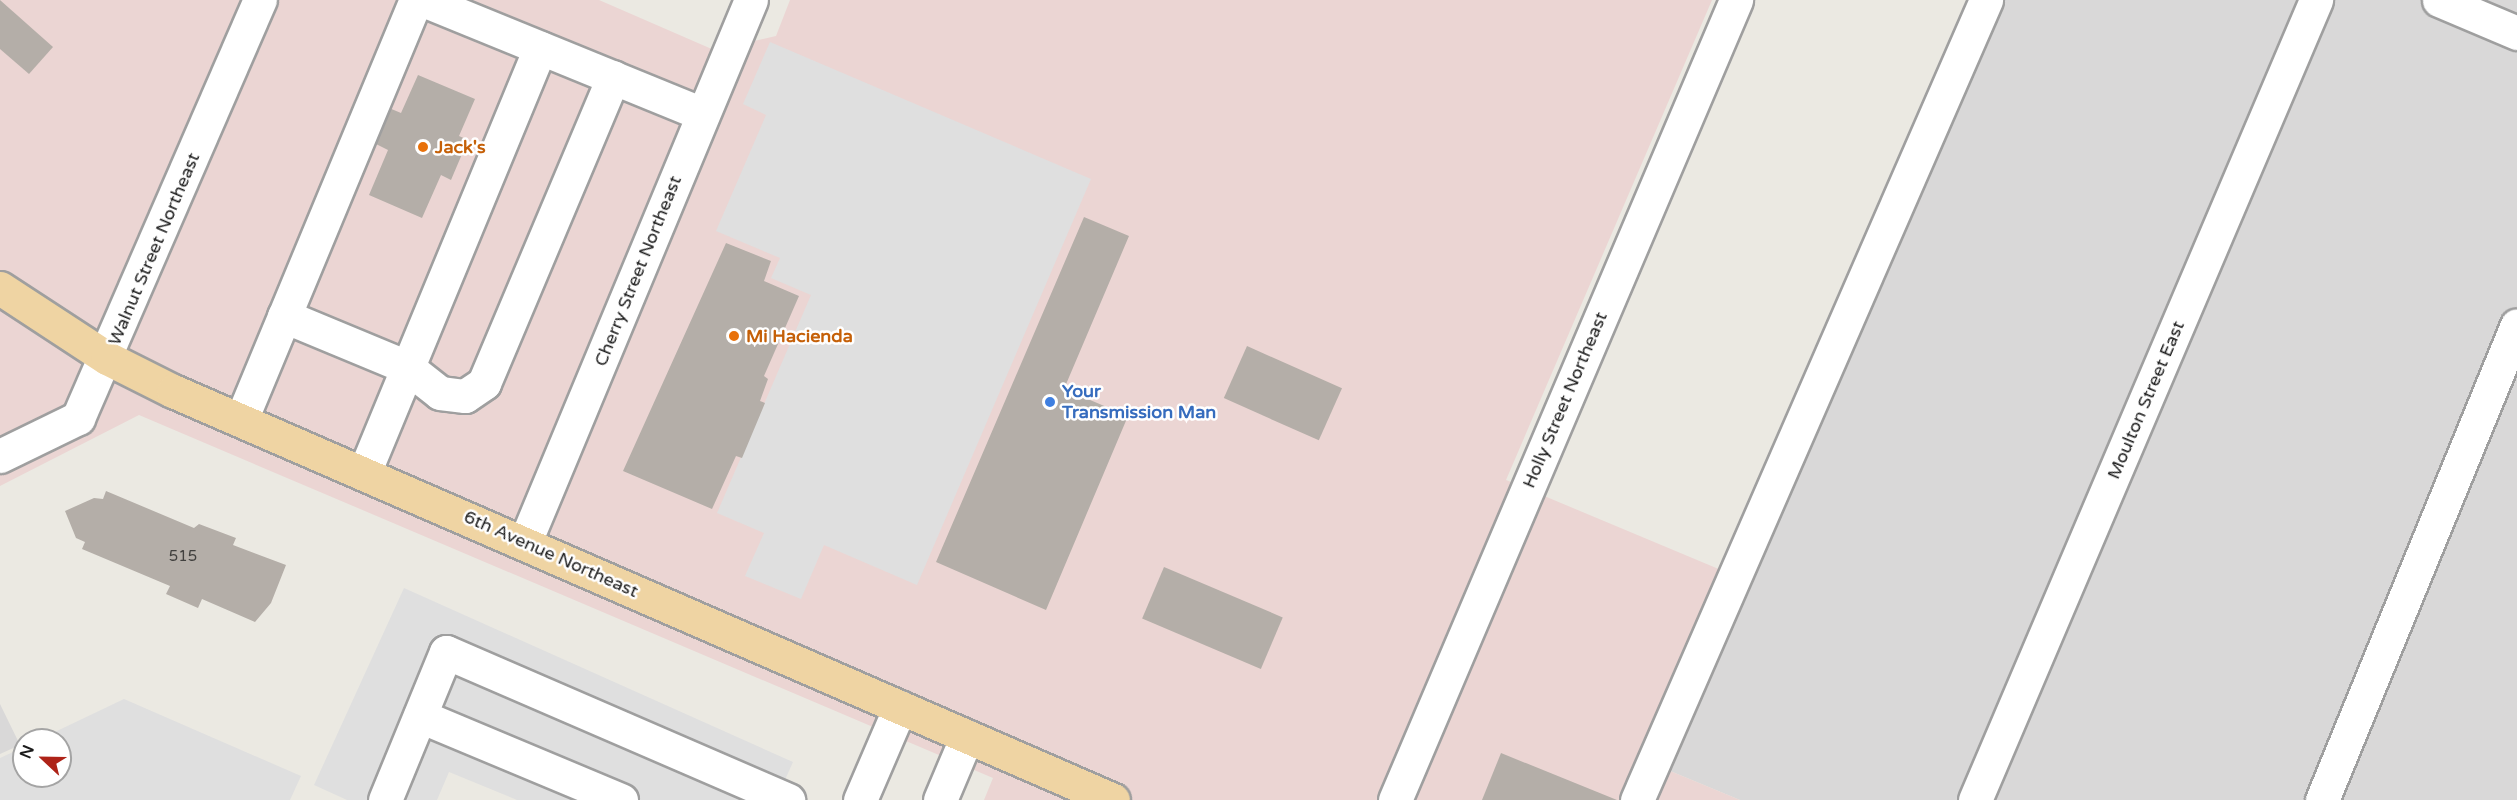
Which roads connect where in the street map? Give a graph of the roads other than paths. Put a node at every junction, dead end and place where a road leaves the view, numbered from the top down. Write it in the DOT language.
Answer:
graph roads {
  1 [pos="260,0"];
  2 [pos="416,0"];
  3 [pos="423,0"];
  4 [pos="751,0"];
  5 [pos="1736,0"];
  6 [pos="1986,0"];
  7 [pos="2316,0"];
  8 [pos="2439,0"];
  9 [pos="2517,33"];
  10 [pos="540,48"];
  11 [pos="613,77"];
  12 [pos="703,114"];
  13 [pos="0,288"];
  14 [pos="284,316"];
  15 [pos="2517,325"];
  16 [pos="107,358"];
  17 [pos="407,367"];
  18 [pos="241,420"];
  19 [pos="0,456"];
  20 [pos="364,473"];
  21 [pos="525,542"];
  22 [pos="900,707"];
  23 [pos="420,716"];
  24 [pos="967,736"];
  25 [pos="780,798"];
  26 [pos="385,800"];
  27 [pos="621,800"];
  28 [pos="860,800"];
  29 [pos="940,800"];
  30 [pos="1113,800"];
  31 [pos="1395,800"];
  32 [pos="1637,800"];
  33 [pos="1976,800"];
  34 [pos="2322,800"];
  1 -- 16 [label="street, Walnut Street Northeast"];
  2 -- 14 [label="street"];
  3 -- 10 [label="street"];
  4 -- 12 [label="street, Cherry Street Northeast"];
  5 -- 31 [label="street, Holly Street Northeast"];
  6 -- 32 [label="street"];
  7 -- 33 [label="street, Moulton Street East"];
  8 -- 9 [label="street"];
  10 -- 11 [label="street"];
  10 -- 17 [label="street"];
  11 -- 12 [label="street"];
  11 -- 17 [label="street"];
  12 -- 21 [label="street, Cherry Street Northeast"];
  13 -- 16 [label="main road, 6th Avenue Northeast"];
  14 -- 17 [label="street"];
  14 -- 18 [label="street"];
  15 -- 34 [label="street"];
  16 -- 18 [label="main road, 6th Avenue Northeast"];
  16 -- 19 [label="street, Walnut Street Northeast"];
  17 -- 20 [label="street"];
  18 -- 20 [label="main road, 6th Avenue Northeast"];
  20 -- 21 [label="main road, 6th Avenue Northeast"];
  21 -- 22 [label="main road, 6th Avenue Northeast"];
  22 -- 24 [label="main road, 6th Avenue Northeast"];
  22 -- 28 [label="street"];
  23 -- 25 [label="street"];
  23 -- 26 [label="street"];
  23 -- 27 [label="street"];
  24 -- 29 [label="street"];
  24 -- 30 [label="main road, 6th Avenue Northeast"];
}
